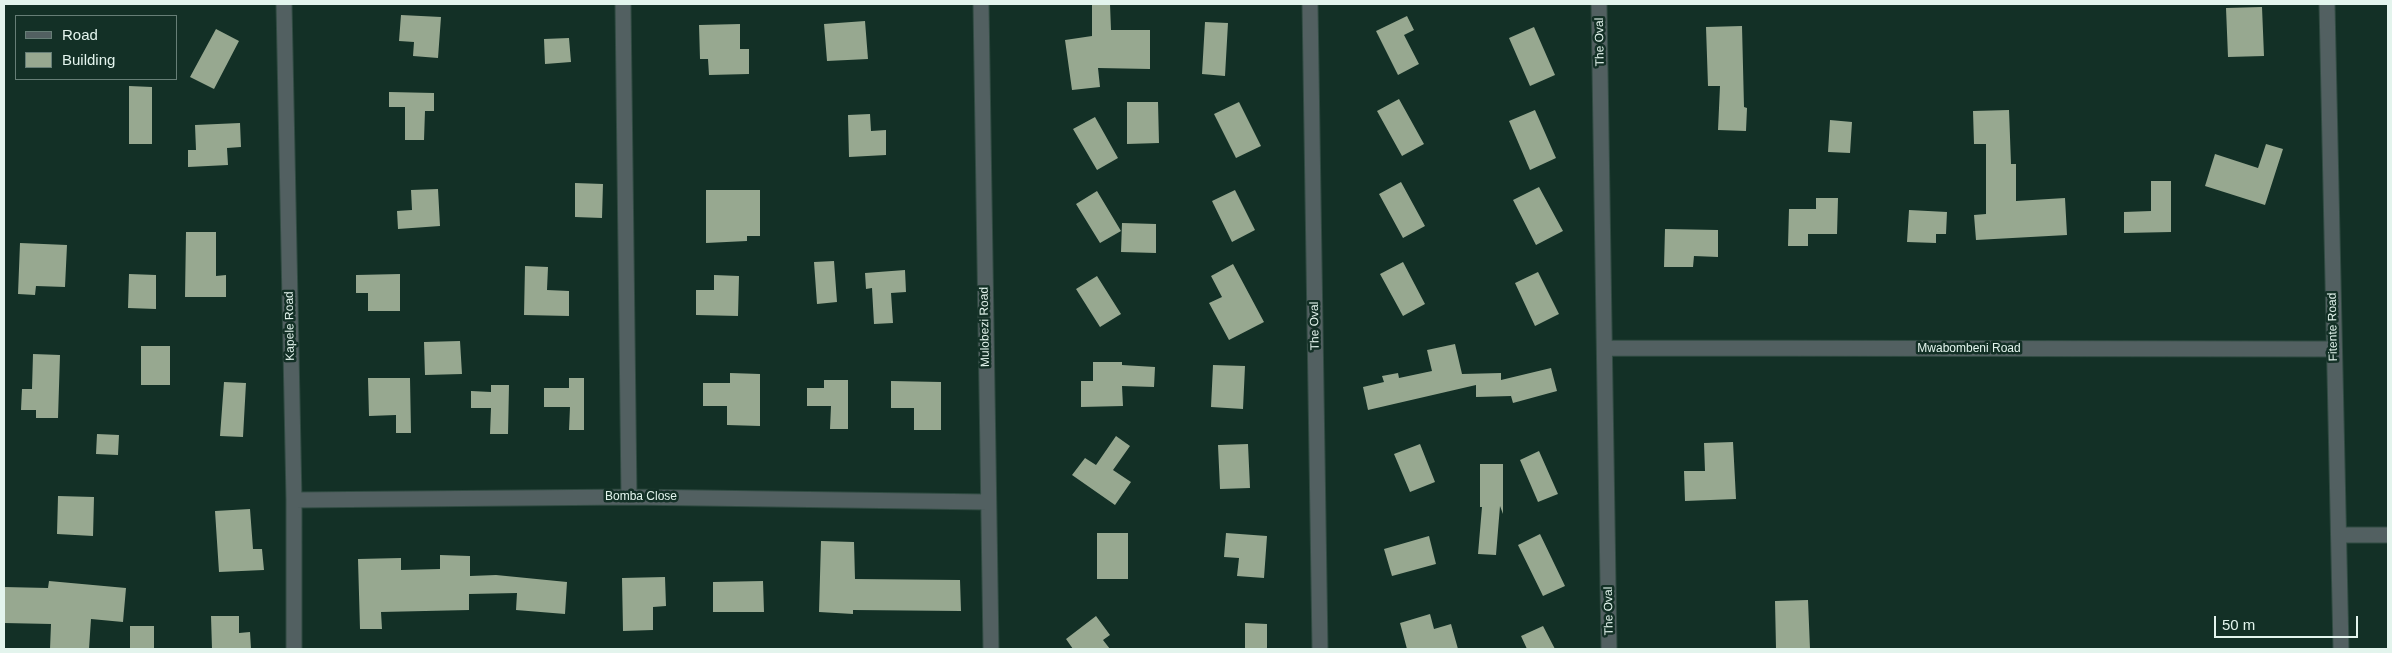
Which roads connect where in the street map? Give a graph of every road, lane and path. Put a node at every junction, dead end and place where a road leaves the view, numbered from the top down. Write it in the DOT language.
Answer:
graph roads {
  1 [pos="284,4"];
  2 [pos="623,4"];
  3 [pos="981,4"];
  4 [pos="1310,4"];
  5 [pos="1599,4"];
  6 [pos="2327,4"];
  7 [pos="1605,348"];
  8 [pos="2333,349"];
  9 [pos="629,497"];
  10 [pos="294,500"];
  11 [pos="988,502"];
  12 [pos="2388,534"];
  13 [pos="2339,535"];
  14 [pos="294,649"];
  15 [pos="991,649"];
  16 [pos="1320,649"];
  17 [pos="1609,649"];
  18 [pos="2341,649"];
  1 -- 10 [label="street, Kapele Road"];
  2 -- 9 [label="street"];
  3 -- 11 [label="street, Mulobezi Road"];
  4 -- 16 [label="street, The Oval"];
  5 -- 7 [label="street, The Oval"];
  6 -- 8 [label="street, Fitente Road"];
  7 -- 8 [label="street, Mwabombeni Road"];
  7 -- 17 [label="street, The Oval"];
  8 -- 13 [label="street, Fitente Road"];
  9 -- 10 [label="street, Bomba Close"];
  9 -- 11 [label="street, Bomba Close"];
  10 -- 14 [label="street, Kapele Road"];
  11 -- 15 [label="street, Mulobezi Road"];
  12 -- 13 [label="street"];
  13 -- 18 [label="street, Fitente Road"];
}
